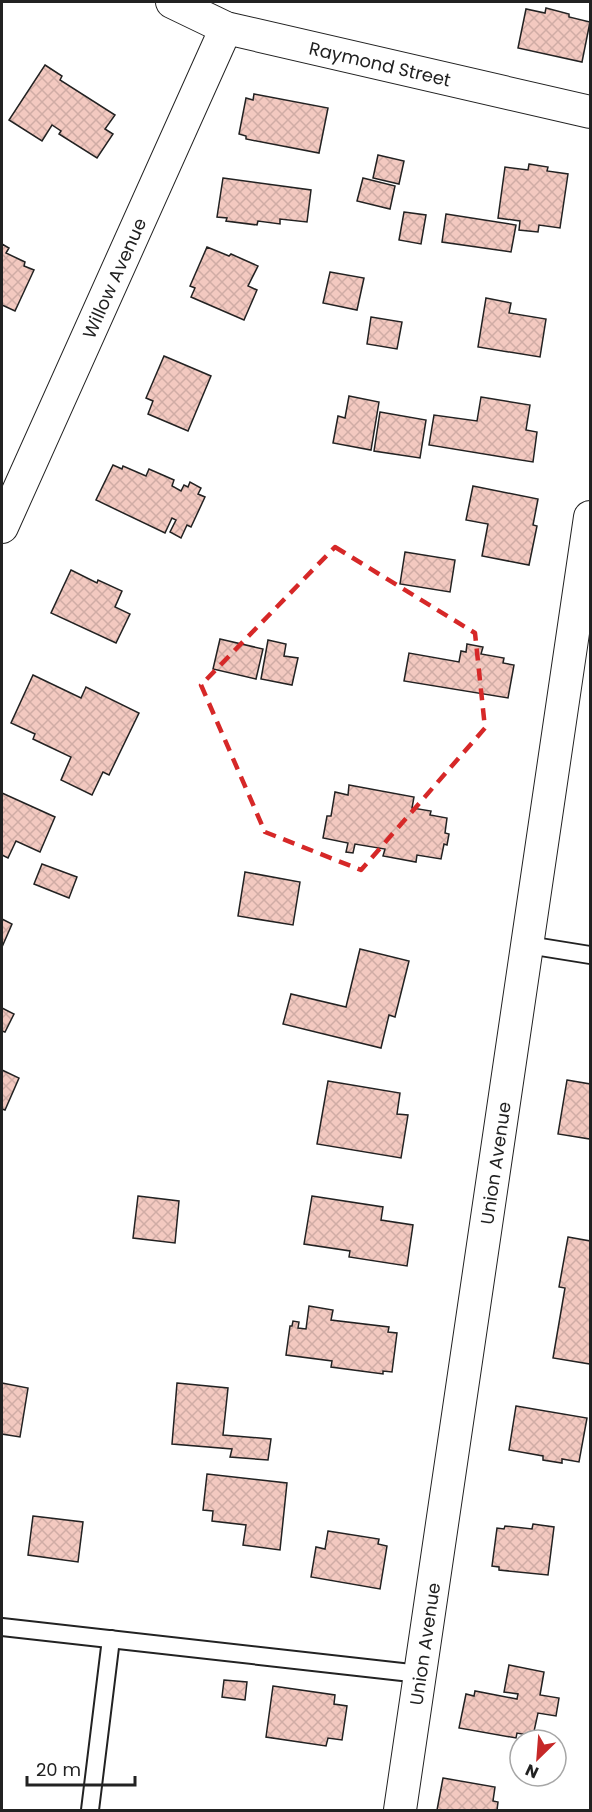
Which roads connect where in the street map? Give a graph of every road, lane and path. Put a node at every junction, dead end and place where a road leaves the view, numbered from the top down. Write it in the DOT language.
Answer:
graph roads {
  1 [pos="172,2"];
  2 [pos="226,28"];
  3 [pos="591,112"];
  4 [pos="591,517"];
  5 [pos="2,527"];
  6 [pos="528,945"];
  7 [pos="591,956"];
  8 [pos="2,1627"];
  9 [pos="111,1639"];
  10 [pos="420,1674"];
  11 [pos="90,1810"];
  12 [pos="400,1810"];
  1 -- 2 [label="street, Raymond Street"];
  2 -- 3 [label="street, Raymond Street"];
  2 -- 5 [label="street, Willow Avenue"];
  4 -- 6 [label="street, Union Avenue"];
  6 -- 7 [label="lane"];
  6 -- 10 [label="street, Union Avenue"];
  8 -- 9 [label="lane"];
  9 -- 10 [label="lane"];
  9 -- 11 [label="lane"];
  10 -- 12 [label="street, Union Avenue"];
}
